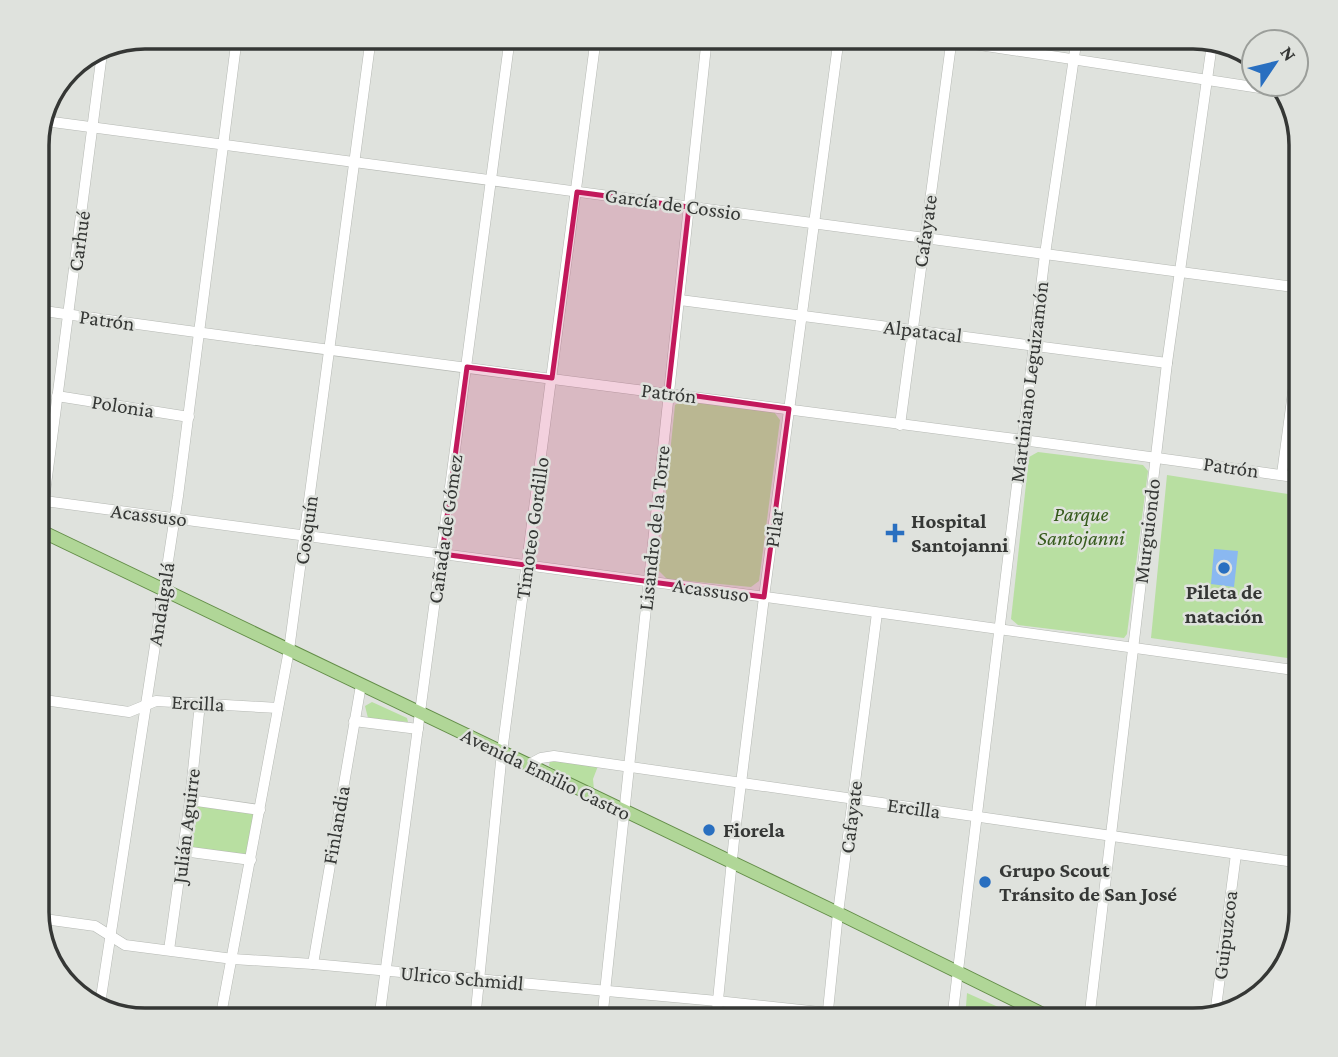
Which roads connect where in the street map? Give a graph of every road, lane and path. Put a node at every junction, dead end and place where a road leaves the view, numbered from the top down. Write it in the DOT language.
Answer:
graph roads {
  1 [pos="236,49"];
  2 [pos="369,49"];
  3 [pos="508,49"];
  4 [pos="595,49"];
  5 [pos="706,49"];
  6 [pos="837,49"];
  7 [pos="951,49"];
  8 [pos="1016,49"];
  9 [pos="1075,49"];
  10 [pos="1211,51"];
  11 [pos="1074,58"];
  12 [pos="101,60"];
  13 [pos="1207,79"];
  14 [pos="1240,84"];
  15 [pos="52,122"];
  16 [pos="94,128"];
  17 [pos="224,145"];
  18 [pos="355,162"];
  19 [pos="491,180"];
  20 [pos="577,192"];
  21 [pos="689,206"];
  22 [pos="814,223"];
  23 [pos="924,238"];
  24 [pos="1045,254"];
  25 [pos="1179,271"];
  26 [pos="1289,286"];
  27 [pos="680,300"];
  28 [pos="49,312"];
  29 [pos="69,315"];
  30 [pos="802,317"];
  31 [pos="912,329"];
  32 [pos="199,334"];
  33 [pos="1034,345"];
  34 [pos="331,350"];
  35 [pos="1167,363"];
  36 [pos="467,367"];
  37 [pos="552,378"];
  38 [pos="668,393"];
  39 [pos="57,396"];
  40 [pos="789,409"];
  41 [pos="189,417"];
  42 [pos="1289,422"];
  43 [pos="900,425"];
  44 [pos="1022,440"];
  45 [pos="49,445"];
  46 [pos="1156,457"];
  47 [pos="1282,474"];
  48 [pos="1289,475"];
  49 [pos="49,502"];
  50 [pos="174,518"];
  51 [pos="49,535"];
  52 [pos="306,536"];
  53 [pos="442,554"];
  54 [pos="527,566"];
  55 [pos="649,582"];
  56 [pos="163,590"];
  57 [pos="764,597"];
  58 [pos="877,613"];
  59 [pos="998,629"];
  60 [pos="1133,646"];
  61 [pos="289,650"];
  62 [pos="1289,669"];
  63 [pos="361,685"];
  64 [pos="49,702"];
  65 [pos="200,703"];
  66 [pos="145,705"];
  67 [pos="278,708"];
  68 [pos="420,714"];
  69 [pos="354,722"];
  70 [pos="418,729"];
  71 [pos="502,752"];
  72 [pos="528,765"];
  73 [pos="629,768"];
  74 [pos="741,785"];
  75 [pos="853,799"];
  76 [pos="190,800"];
  77 [pos="260,810"];
  78 [pos="625,812"];
  79 [pos="975,816"];
  80 [pos="1110,835"];
  81 [pos="183,851"];
  82 [pos="1236,854"];
  83 [pos="251,860"];
  84 [pos="1289,861"];
  85 [pos="732,862"];
  86 [pos="838,913"];
  87 [pos="49,920"];
  88 [pos="110,936"];
  89 [pos="169,950"];
  90 [pos="233,959"];
  91 [pos="313,964"];
  92 [pos="387,971"];
  93 [pos="956,972"];
  94 [pos="480,979"];
  95 [pos="605,991"];
  96 [pos="101,997"];
  97 [pos="718,1001"];
  98 [pos="1216,1005"];
  99 [pos="223,1008"];
  100 [pos="381,1008"];
  101 [pos="476,1008"];
  102 [pos="603,1008"];
  103 [pos="717,1008"];
  104 [pos="769,1008"];
  105 [pos="829,1008"];
  106 [pos="953,1008"];
  107 [pos="1030,1008"];
  108 [pos="1090,1008"];
  1 -- 17 [label="street, Andalgalá"];
  2 -- 18 [label="street, Cosquín"];
  3 -- 19 [label="street, Cañada de Gómez"];
  4 -- 20 [label="street, Timoteo Gordillo"];
  5 -- 21 [label="street, Lisandro de la Torre"];
  6 -- 22 [label="street, Pilar"];
  7 -- 23 [label="street, Cafayate"];
  8 -- 11 [label="street"];
  9 -- 11 [label="street, Martiniano Leguizamón"];
  10 -- 13 [label="street, Murguiondo"];
  11 -- 13 [label="street"];
  11 -- 24 [label="street, Martiniano Leguizamón"];
  12 -- 16 [label="street, Carhué"];
  13 -- 14 [label="street"];
  13 -- 25 [label="street, Murguiondo"];
  15 -- 16 [label="street, García de Cossio"];
  16 -- 17 [label="street, García de Cossio"];
  16 -- 29 [label="street, Carhué"];
  17 -- 18 [label="street, García de Cossio"];
  17 -- 32 [label="street, Andalgalá"];
  18 -- 19 [label="street, García de Cossio"];
  18 -- 34 [label="street, Cosquín"];
  19 -- 20 [label="street, García de Cossio"];
  19 -- 36 [label="street, Cañada de Gómez"];
  20 -- 21 [label="street, García de Cossio"];
  20 -- 37 [label="street, Timoteo Gordillo"];
  21 -- 22 [label="street, García de Cossio"];
  21 -- 27 [label="street, Lisandro de la Torre"];
  22 -- 23 [label="street, García de Cossio"];
  22 -- 30 [label="street, Pilar"];
  23 -- 24 [label="street, García de Cossio"];
  23 -- 31 [label="street, Cafayate"];
  24 -- 25 [label="street, García de Cossio"];
  24 -- 33 [label="street, Martiniano Leguizamón"];
  25 -- 26 [label="street, García de Cossio"];
  25 -- 35 [label="street, Murguiondo"];
  27 -- 30 [label="street, Alpatacal"];
  27 -- 38 [label="street, Lisandro de la Torre"];
  28 -- 29 [label="street, Patrón"];
  29 -- 32 [label="street, Patrón"];
  29 -- 39 [label="street, Carhué"];
  30 -- 31 [label="street, Alpatacal"];
  30 -- 40 [label="street, Pilar"];
  31 -- 33 [label="street, Alpatacal"];
  31 -- 43 [label="street, Cafayate"];
  32 -- 34 [label="street, Patrón"];
  32 -- 41 [label="street, Andalgalá"];
  33 -- 35 [label="street, Alpatacal"];
  33 -- 44 [label="street, Martiniano Leguizamón"];
  34 -- 36 [label="street, Patrón"];
  34 -- 52 [label="street, Cosquín"];
  35 -- 46 [label="street, Murguiondo"];
  36 -- 37 [label="street, Patrón"];
  36 -- 53 [label="street, Cañada de Gómez"];
  37 -- 38 [label="street, Patrón"];
  37 -- 54 [label="street, Timoteo Gordillo"];
  38 -- 40 [label="street, Patrón"];
  38 -- 55 [label="street, Lisandro de la Torre"];
  39 -- 41 [label="street, Polonia"];
  39 -- 45 [label="street, Carhué"];
  40 -- 43 [label="street, Patrón"];
  40 -- 57 [label="street, Pilar"];
  41 -- 50 [label="street, Andalgalá"];
  42 -- 47 [label="street"];
  43 -- 44 [label="street, Patrón"];
  44 -- 46 [label="street, Patrón"];
  44 -- 59 [label="street, Martiniano Leguizamón"];
  46 -- 47 [label="street, Patrón"];
  46 -- 60 [label="street, Murguiondo"];
  47 -- 48 [label="street, Patrón"];
  49 -- 50 [label="street, Acassuso"];
  50 -- 52 [label="street, Acassuso"];
  50 -- 56 [label="street, Andalgalá"];
  51 -- 56 [label="main road, Avenida Emilio Castro"];
  52 -- 53 [label="street, Acassuso"];
  52 -- 61 [label="street, Cosquín"];
  53 -- 54 [label="street, Acassuso"];
  53 -- 68 [label="street, Cañada de Gómez"];
  54 -- 55 [label="street, Acassuso"];
  54 -- 71 [label="street, Timoteo Gordillo"];
  55 -- 57 [label="street, Acassuso"];
  55 -- 73 [label="street, Lisandro de la Torre"];
  56 -- 61 [label="main road, Avenida Emilio Castro"];
  56 -- 66 [label="street, Andalgalá"];
  57 -- 58 [label="street, Acassuso"];
  57 -- 74 [label="street, Pilar"];
  58 -- 59 [label="street, Acassuso"];
  58 -- 75 [label="street, Cafayate"];
  59 -- 60 [label="street, Acassuso"];
  59 -- 79 [label="street, Martiniano Leguizamón"];
  60 -- 62 [label="street, Acassuso"];
  60 -- 80 [label="street, Murguiondo"];
  61 -- 63 [label="main road, Avenida Emilio Castro"];
  61 -- 67 [label="street, Cosquín"];
  63 -- 68 [label="main road, Avenida Emilio Castro"];
  63 -- 69 [label="street, Finlandia"];
  64 -- 66 [label="street, Ercilla"];
  65 -- 66 [label="street, Ercilla"];
  65 -- 67 [label="street, Ercilla"];
  65 -- 76 [label="street, Julián Aguirre"];
  66 -- 88 [label="street, Andalgalá"];
  67 -- 77 [label="street, Cosquín"];
  68 -- 70 [label="street, Cañada de Gómez"];
  68 -- 71 [label="main road, Avenida Emilio Castro"];
  69 -- 70 [label="street"];
  69 -- 91 [label="street, Finlandia"];
  70 -- 92 [label="street, Cañada de Gómez"];
  71 -- 72 [label="main road, Avenida Emilio Castro"];
  71 -- 94 [label="street, Timoteo Gordillo"];
  72 -- 73 [label="street, Ercilla"];
  72 -- 78 [label="main road, Avenida Emilio Castro"];
  73 -- 74 [label="street, Ercilla"];
  73 -- 78 [label="street, Lisandro de la Torre"];
  74 -- 75 [label="street, Ercilla"];
  74 -- 85 [label="street, Pilar"];
  75 -- 79 [label="street, Ercilla"];
  75 -- 86 [label="street, Cafayate"];
  76 -- 77 [label="street"];
  76 -- 81 [label="street, Julián Aguirre"];
  77 -- 83 [label="street, Cosquín"];
  78 -- 85 [label="main road, Avenida Emilio Castro"];
  78 -- 95 [label="street, Lisandro de la Torre"];
  79 -- 80 [label="street, Ercilla"];
  79 -- 93 [label="street, Martiniano Leguizamón"];
  80 -- 82 [label="street, Ercilla"];
  80 -- 108 [label="street, Murguiondo"];
  81 -- 83 [label="street"];
  81 -- 89 [label="street, Julián Aguirre"];
  82 -- 84 [label="street, Ercilla"];
  82 -- 98 [label="street, Guipuzcoa"];
  83 -- 90 [label="street, Cosquín"];
  85 -- 86 [label="main road, Avenida Emilio Castro"];
  85 -- 97 [label="street, Pilar"];
  86 -- 93 [label="main road, Avenida Emilio Castro"];
  86 -- 105 [label="street, Cafayate"];
  87 -- 88 [label="street, Ulrico Schmidl"];
  88 -- 89 [label="street, Ulrico Schmidl"];
  88 -- 96 [label="street, Andalgalá"];
  89 -- 90 [label="street, Ulrico Schmidl"];
  90 -- 91 [label="street, Ulrico Schmidl"];
  90 -- 99 [label="street, Cosquín"];
  91 -- 92 [label="street, Ulrico Schmidl"];
  92 -- 94 [label="street, Ulrico Schmidl"];
  92 -- 100 [label="street, Cañada de Gómez"];
  93 -- 106 [label="street, Martiniano Leguizamón"];
  93 -- 107 [label="main road, Avenida Emilio Castro"];
  94 -- 95 [label="street, Ulrico Schmidl"];
  94 -- 101 [label="street, Timoteo Gordillo"];
  95 -- 97 [label="street, Ulrico Schmidl"];
  95 -- 102 [label="street, Lisandro de la Torre"];
  97 -- 103 [label="street, Pilar"];
  97 -- 104 [label="street, Ulrico Schmidl"];
}
